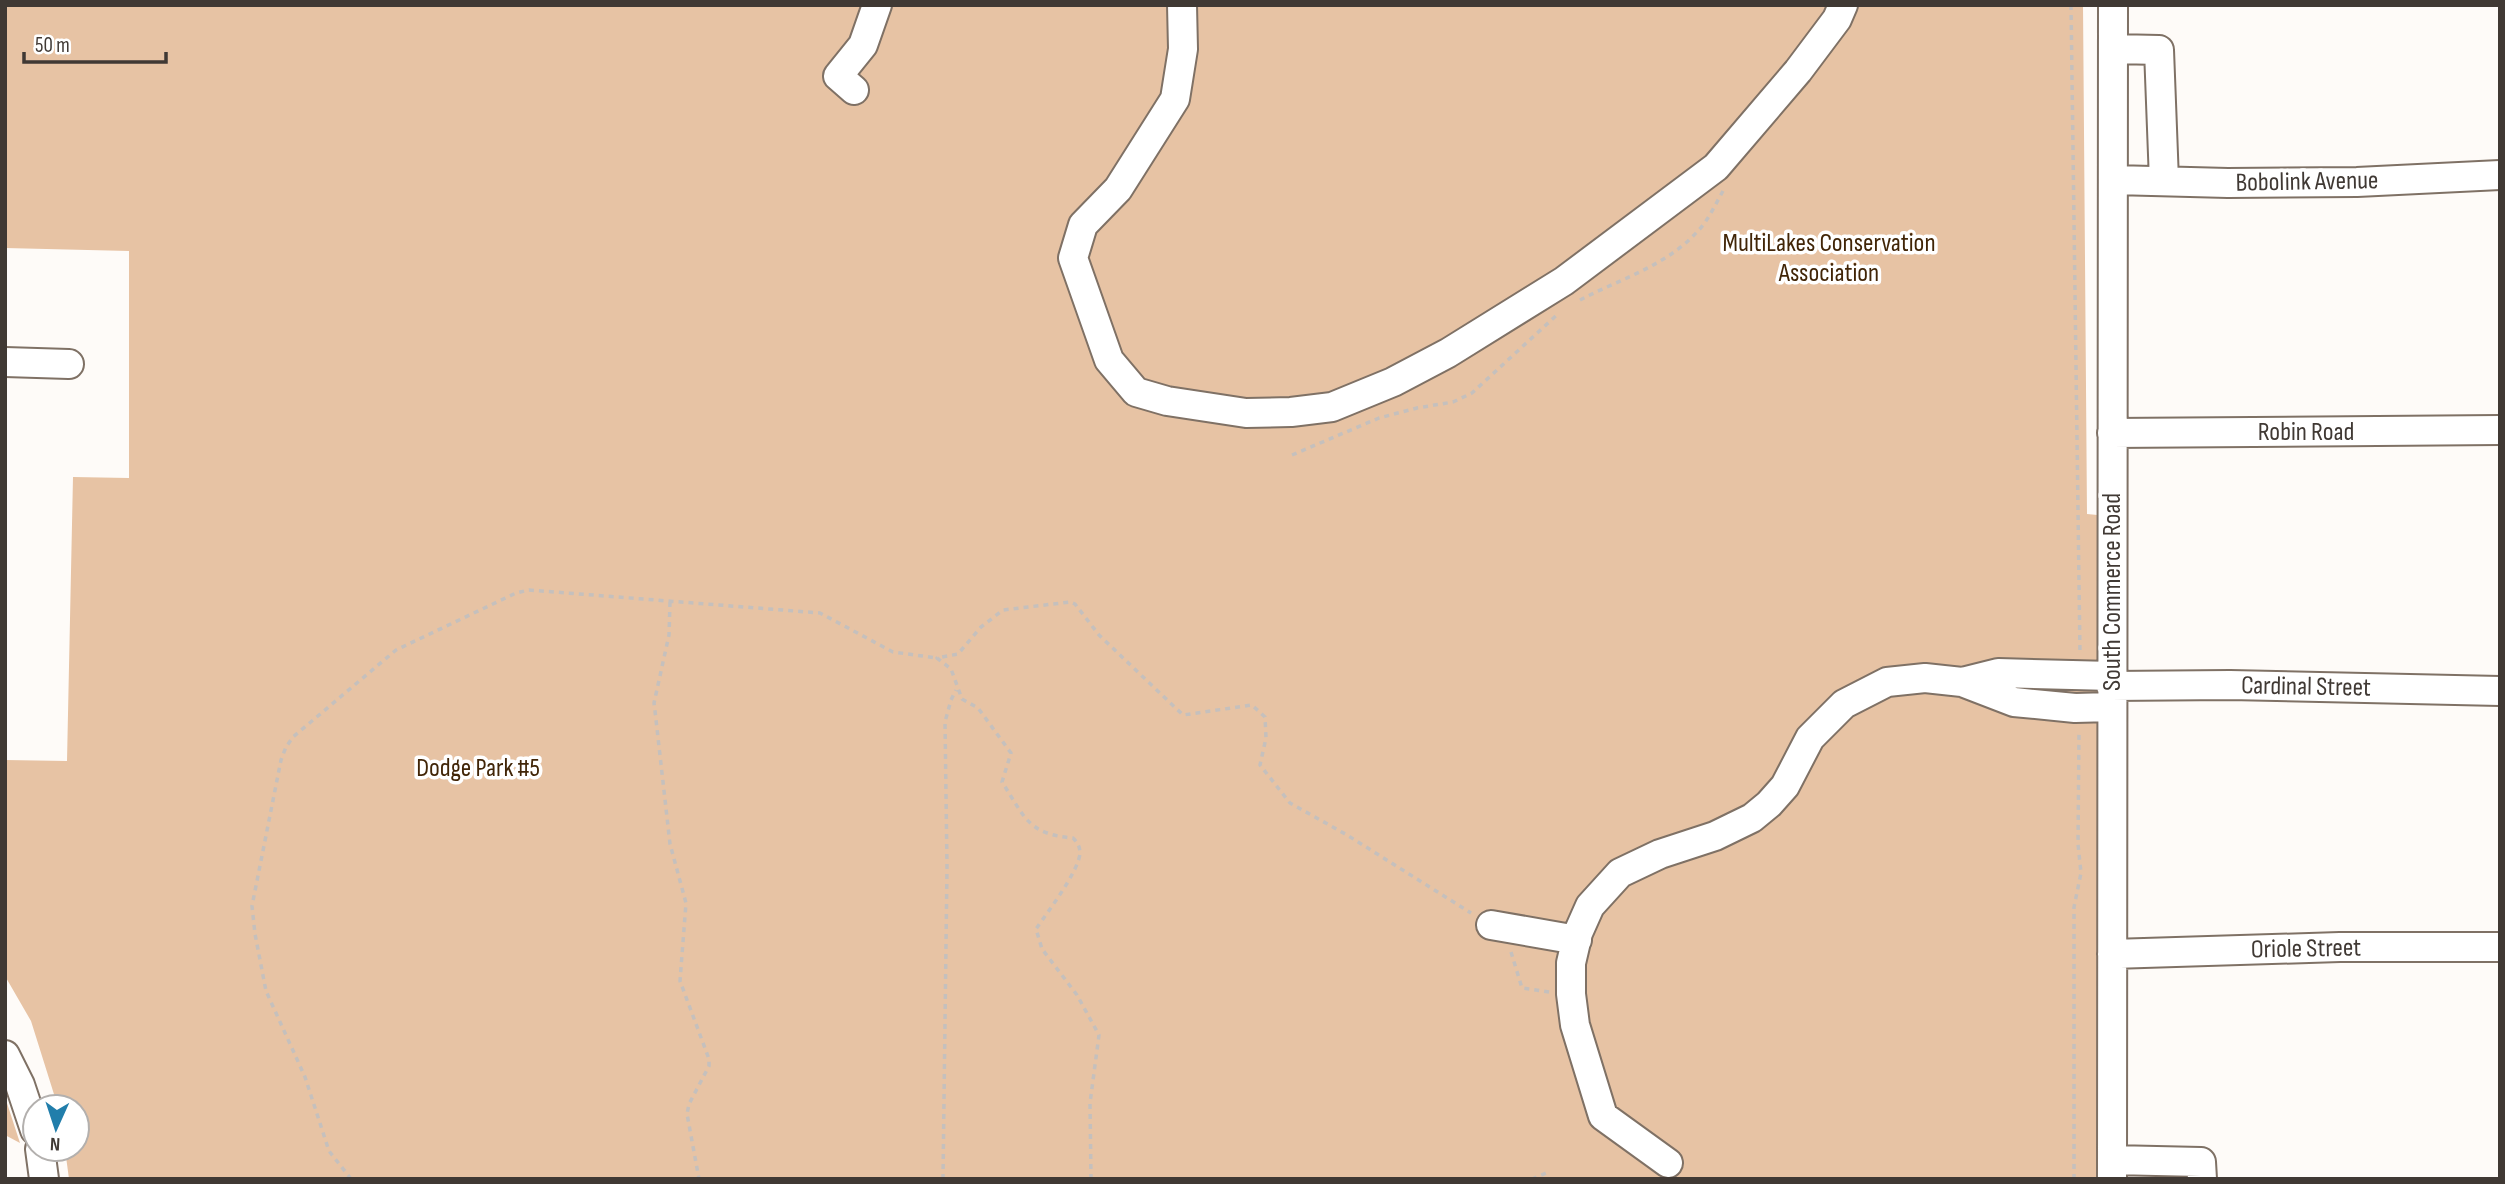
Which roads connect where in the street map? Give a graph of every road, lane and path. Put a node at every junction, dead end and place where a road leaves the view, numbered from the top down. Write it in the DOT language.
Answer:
graph roads {
  1 [pos="877,5"];
  2 [pos="1182,5"];
  3 [pos="1843,5"];
  4 [pos="2071,5"];
  5 [pos="2113,5"];
  6 [pos="2114,49"];
  7 [pos="854,90"];
  8 [pos="2500,175"];
  9 [pos="2113,180"];
  10 [pos="2164,181"];
  11 [pos="5,362"];
  12 [pos="69,363"];
  13 [pos="2500,430"];
  14 [pos="2112,433"];
  15 [pos="670,601"];
  16 [pos="937,658"];
  17 [pos="2080,661"];
  18 [pos="957,689"];
  19 [pos="2112,690"];
  20 [pos="2500,691"];
  21 [pos="2079,724"];
  22 [pos="1505,927"];
  23 [pos="1577,940"];
  24 [pos="2500,947"];
  25 [pos="2112,954"];
  26 [pos="1571,995"];
  27 [pos="5,1055"];
  28 [pos="23,1093"];
  29 [pos="1668,1163"];
  30 [pos="2112,1169"];
  31 [pos="351,1179"];
  32 [pos="699,1179"];
  33 [pos="943,1179"];
  34 [pos="1091,1179"];
  35 [pos="1532,1179"];
  36 [pos="1548,1179"];
  37 [pos="2074,1179"];
  38 [pos="2202,1179"];
  1 -- 7 [label="street"];
  2 -- 3 [label="street"];
  4 -- 17 [label="path"];
  5 -- 6 [label="street, South Commerce Road"];
  6 -- 9 [label="street, South Commerce Road"];
  6 -- 10 [label="street"];
  8 -- 10 [label="street, Bobolink Avenue"];
  9 -- 10 [label="street, Bobolink Avenue"];
  9 -- 14 [label="street, South Commerce Road"];
  11 -- 12 [label="street"];
  13 -- 14 [label="street, Robin Road"];
  14 -- 19 [label="street, South Commerce Road"];
  15 -- 16 [label="path"];
  15 -- 31 [label="path"];
  15 -- 32 [label="path"];
  16 -- 18 [label="path"];
  16 -- 22 [label="path"];
  18 -- 33 [label="path"];
  18 -- 34 [label="path"];
  19 -- 20 [label="street, Cardinal Street"];
  19 -- 23 [label="street, Cardinal Street"];
  19 -- 25 [label="street, South Commerce Road"];
  21 -- 37 [label="path"];
  22 -- 23 [label="street"];
  22 -- 26 [label="path"];
  23 -- 26 [label="street"];
  24 -- 25 [label="street, Oriole Street"];
  25 -- 30 [label="street, South Commerce Road"];
  26 -- 29 [label="street"];
  27 -- 28 [label="street"];
  30 -- 38 [label="street"];
  35 -- 36 [label="path"];
}
